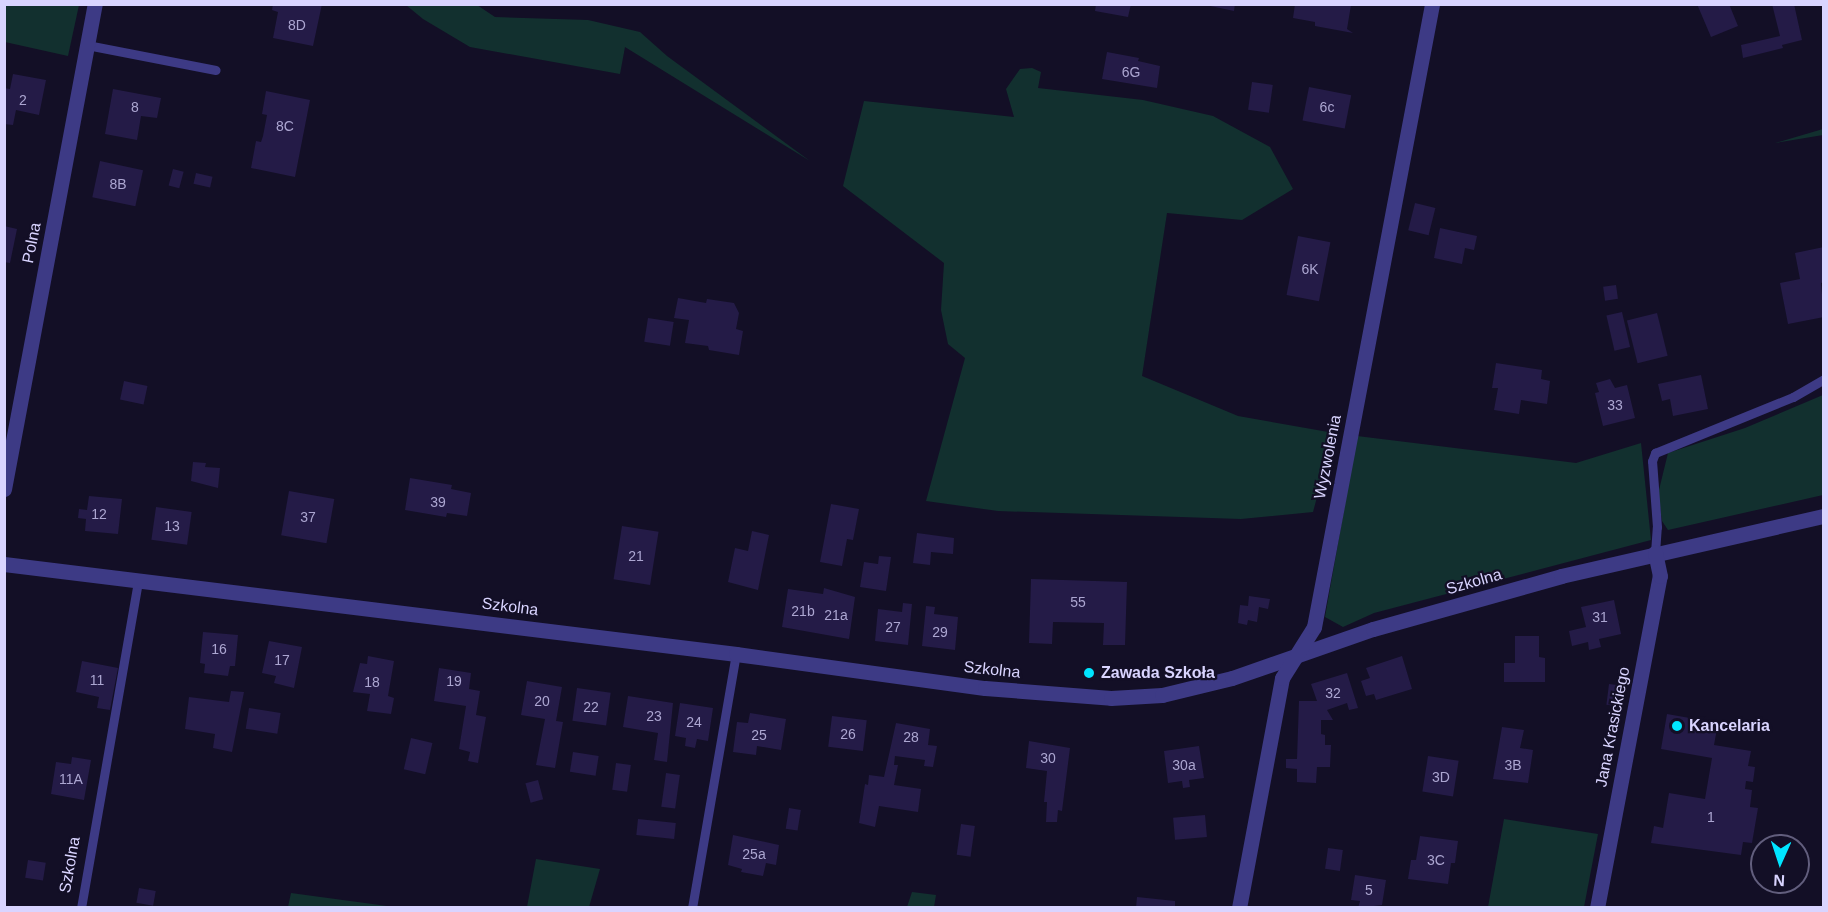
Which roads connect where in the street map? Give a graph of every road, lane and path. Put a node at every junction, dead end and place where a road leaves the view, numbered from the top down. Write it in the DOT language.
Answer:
graph roads {
  1 [pos="95,4"];
  2 [pos="1432,4"];
  3 [pos="87,45"];
  4 [pos="216,70"];
  5 [pos="1824,379"];
  6 [pos="4,489"];
  7 [pos="1824,516"];
  8 [pos="1655,553"];
  9 [pos="4,564"];
  10 [pos="138,580"];
  11 [pos="736,654"];
  12 [pos="1297,655"];
  13 [pos="81,908"];
  14 [pos="692,908"];
  15 [pos="1239,908"];
  16 [pos="1597,908"];
  1 -- 3 [label="street, Polna"];
  2 -- 12 [label="street, Wyzwolenia"];
  3 -- 4 [label="lane"];
  3 -- 6 [label="street, Polna"];
  5 -- 8 [label="lane"];
  7 -- 8 [label="street, Szkolna"];
  8 -- 12 [label="street, Szkolna"];
  8 -- 16 [label="street, Jana Krasickiego"];
  9 -- 10 [label="street, Szkolna"];
  10 -- 11 [label="street, Szkolna"];
  10 -- 13 [label="lane, Szkolna"];
  11 -- 12 [label="street, Szkolna"];
  11 -- 14 [label="lane"];
  12 -- 15 [label="street, Wyzwolenia"];
}
